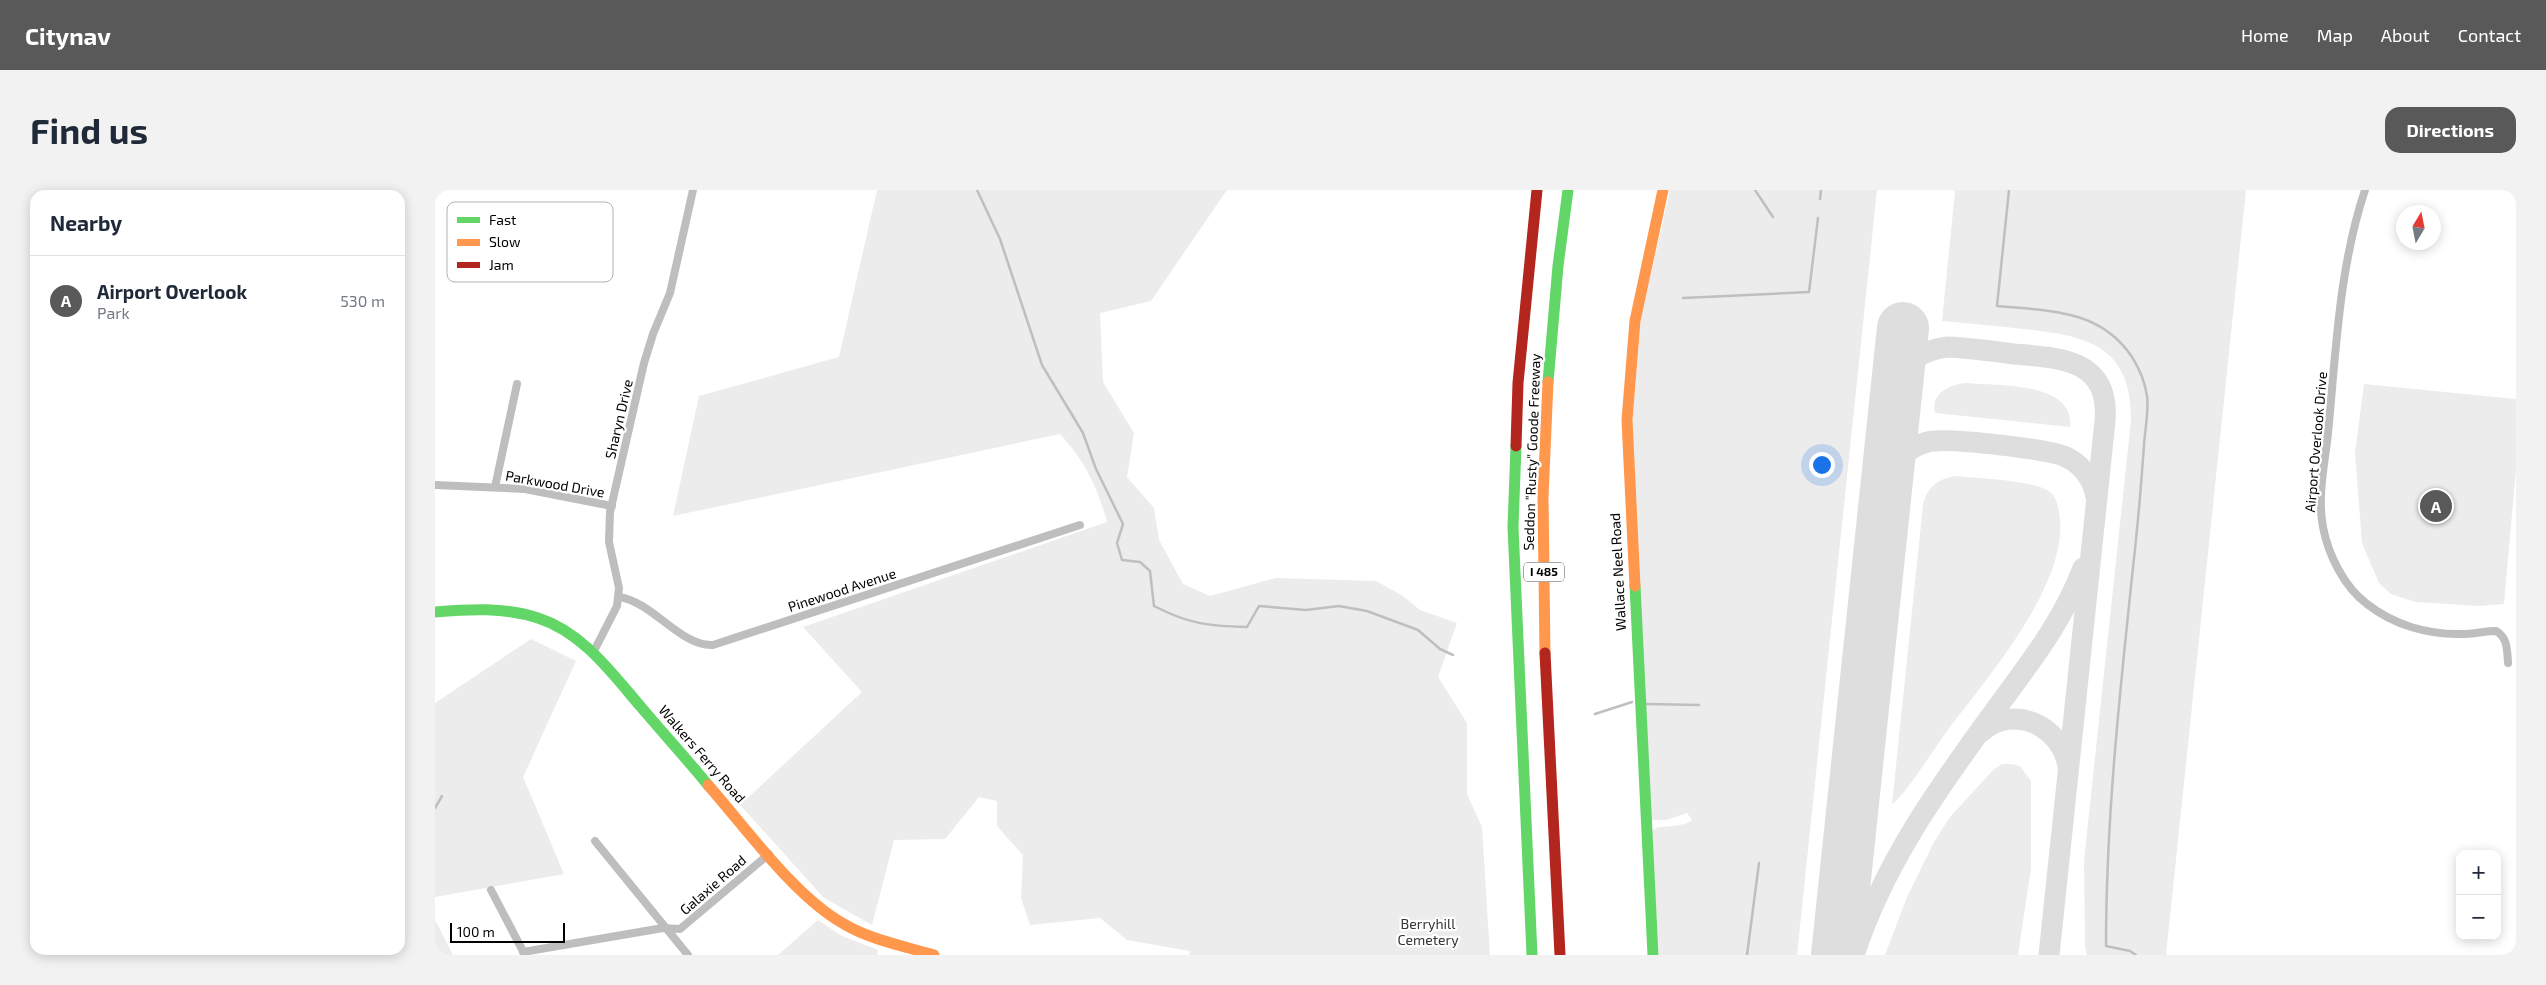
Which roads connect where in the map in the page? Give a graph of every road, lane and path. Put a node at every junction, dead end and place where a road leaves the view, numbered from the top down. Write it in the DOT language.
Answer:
graph roads {
  1 [pos="693,190"];
  2 [pos="1537,190"];
  3 [pos="1568,190"];
  4 [pos="1663,190"];
  5 [pos="2365,190"];
  6 [pos="517,384"];
  7 [pos="435,485"];
  8 [pos="495,486"];
  9 [pos="612,506"];
  10 [pos="1080,525"];
  11 [pos="619,597"];
  12 [pos="435,612"];
  13 [pos="593,653"];
  14 [pos="2508,663"];
  15 [pos="595,841"];
  16 [pos="769,854"];
  17 [pos="491,890"];
  18 [pos="667,928"];
  19 [pos="524,953"];
  20 [pos="688,955"];
  21 [pos="934,955"];
  22 [pos="1532,955"];
  23 [pos="1560,955"];
  24 [pos="1653,955"];
  1 -- 9 [label="street, Sharyn Drive"];
  2 -- 22 [label="main road, Seddon \"Rusty\" Goode Freeway / I 485"];
  3 -- 23 [label="main road, Seddon \"Rusty\" Goode Freeway / I 485"];
  4 -- 24 [label="main road, Wallace Neel Road"];
  5 -- 14 [label="street, Airport Overlook Drive"];
  6 -- 8 [label="street"];
  7 -- 8 [label="street, Parkwood Drive"];
  8 -- 9 [label="street, Parkwood Drive"];
  9 -- 11 [label="street, Sharyn Drive"];
  10 -- 11 [label="street, Pinewood Avenue"];
  11 -- 13 [label="street, Sharyn Drive"];
  12 -- 13 [label="main road, Walkers Ferry Road"];
  13 -- 16 [label="main road, Walkers Ferry Road"];
  15 -- 18 [label="street"];
  16 -- 18 [label="street, Galaxie Road"];
  16 -- 21 [label="main road, Walkers Ferry Road"];
  17 -- 19 [label="street"];
  18 -- 19 [label="street, Galaxie Road"];
  18 -- 20 [label="street"];
}
